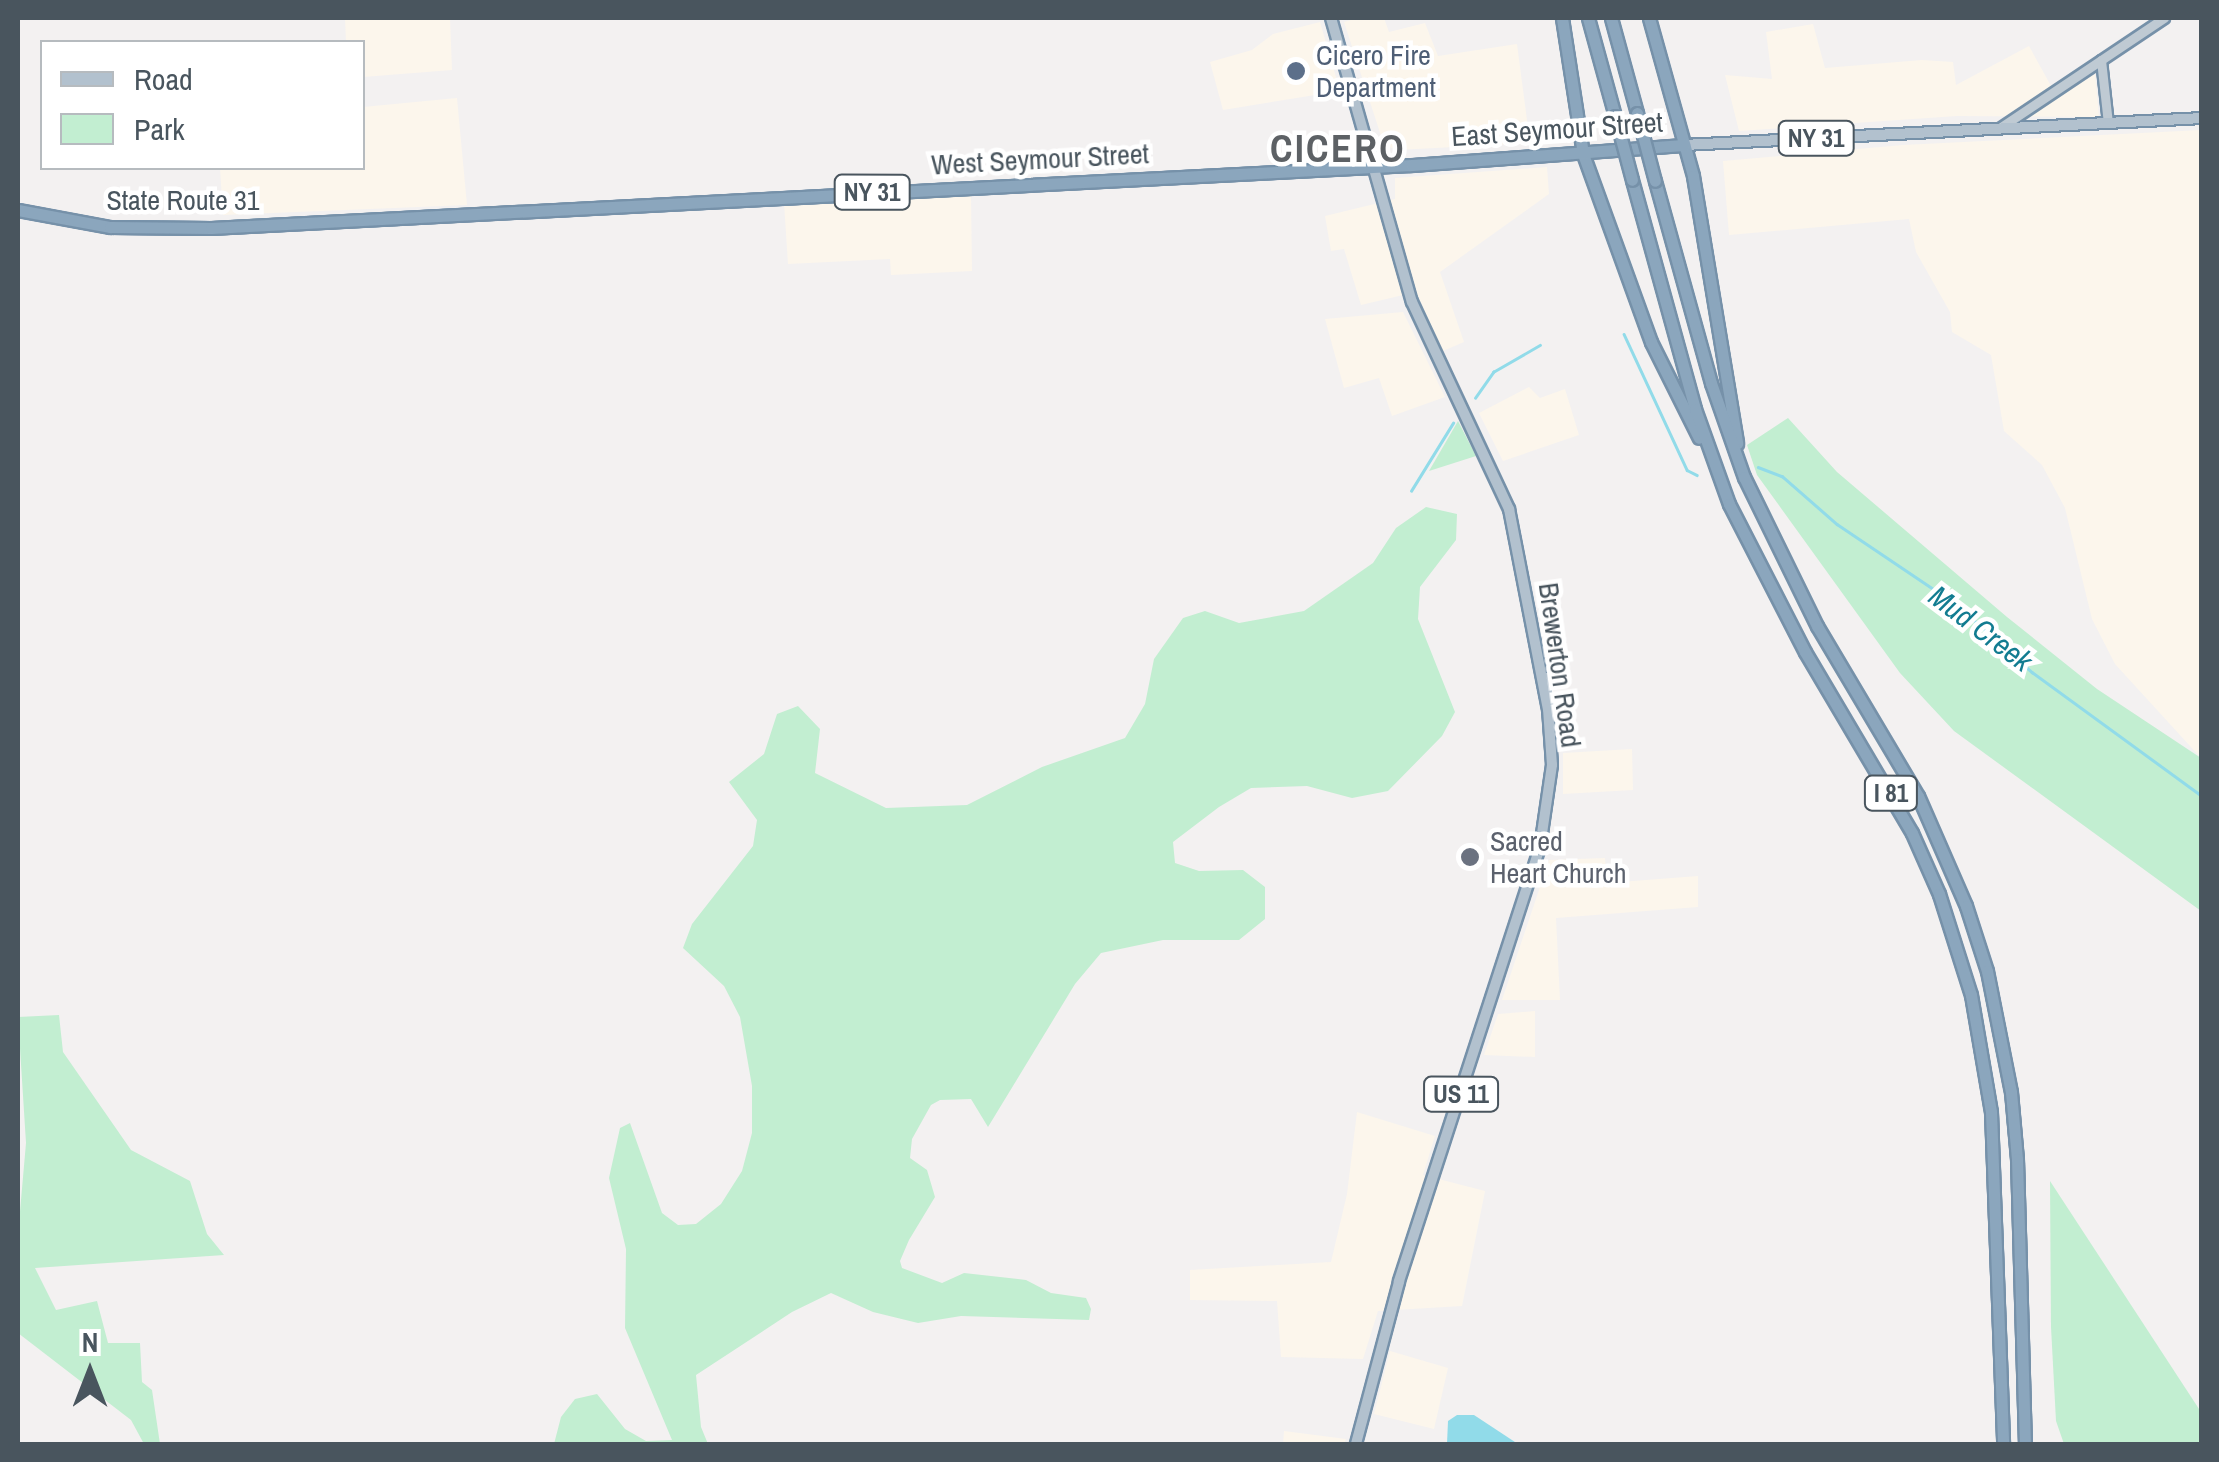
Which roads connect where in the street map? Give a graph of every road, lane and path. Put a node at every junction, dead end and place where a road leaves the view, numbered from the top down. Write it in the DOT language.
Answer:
graph roads {
  1 [pos="1331,18"];
  2 [pos="1562,18"];
  3 [pos="1588,18"];
  4 [pos="1611,18"];
  5 [pos="1646,18"];
  6 [pos="2164,18"];
  7 [pos="2100,60"];
  8 [pos="2202,118"];
  9 [pos="2108,123"];
  10 [pos="1998,129"];
  11 [pos="1681,145"];
  12 [pos="1583,154"];
  13 [pos="1373,165"];
  14 [pos="18,210"];
  15 [pos="350,221"];
  16 [pos="1714,464"];
  17 [pos="1744,476"];
  18 [pos="1356,1444"];
  19 [pos="2003,1444"];
  20 [pos="2025,1444"];
  1 -- 13 [label="main road, Brewerton Road / US 11"];
  2 -- 12 [label="highway"];
  3 -- 16 [label="highway, I 81, bridge"];
  4 -- 17 [label="highway, I 81, bridge"];
  5 -- 11 [label="highway"];
  6 -- 7 [label="street"];
  7 -- 9 [label="street"];
  7 -- 10 [label="street"];
  8 -- 9 [label="main road, NY 31"];
  9 -- 10 [label="main road, NY 31"];
  10 -- 11 [label="main road, NY 31"];
  11 -- 12 [label="highway, East Seymour Street / NY 31"];
  11 -- 17 [label="highway"];
  12 -- 13 [label="highway, East Seymour Street / NY 31"];
  12 -- 16 [label="highway"];
  13 -- 15 [label="highway, West Seymour Street / NY 31"];
  13 -- 18 [label="main road, Brewerton Road / US 11"];
  14 -- 15 [label="highway, State Route 31 / NY 31"];
  16 -- 19 [label="highway, I 81"];
  17 -- 20 [label="highway, I 81"];
}
